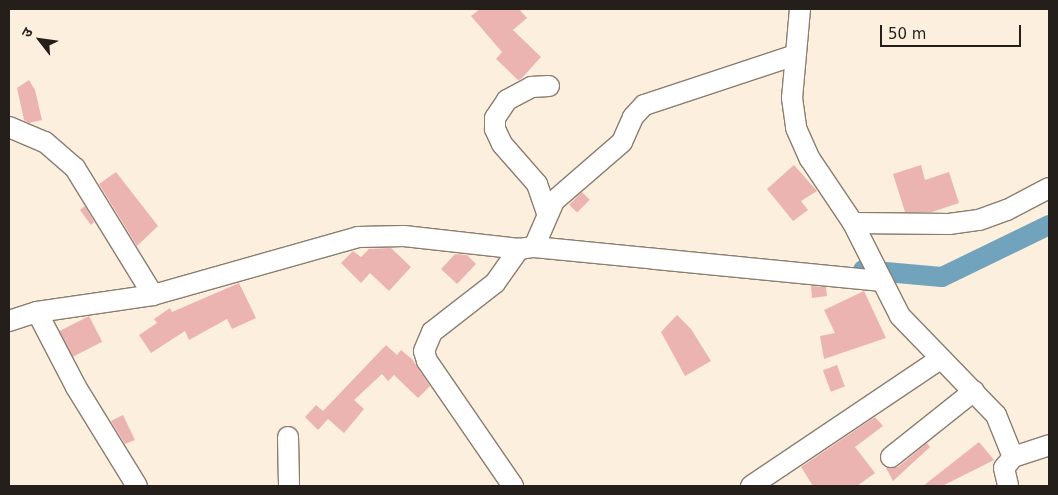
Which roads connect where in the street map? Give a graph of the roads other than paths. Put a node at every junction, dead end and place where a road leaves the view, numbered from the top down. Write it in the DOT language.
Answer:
graph roads {
  1 [pos="800,9"];
  2 [pos="795,55"];
  3 [pos="549,86"];
  4 [pos="12,130"];
  5 [pos="1049,188"];
  6 [pos="855,229"];
  7 [pos="536,234"];
  8 [pos="882,281"];
  9 [pos="147,283"];
  10 [pos="37,312"];
  11 [pos="9,321"];
  12 [pos="940,359"];
  13 [pos="974,392"];
  14 [pos="288,437"];
  15 [pos="1049,445"];
  16 [pos="891,457"];
  17 [pos="1013,457"];
  18 [pos="137,486"];
  19 [pos="289,486"];
  20 [pos="513,486"];
  21 [pos="751,486"];
  22 [pos="1008,486"];
  1 -- 2 [label="street"];
  2 -- 6 [label="street"];
  2 -- 7 [label="street"];
  3 -- 7 [label="street"];
  4 -- 9 [label="street"];
  5 -- 6 [label="street"];
  6 -- 8 [label="street"];
  7 -- 8 [label="street"];
  7 -- 9 [label="street"];
  7 -- 20 [label="street"];
  8 -- 12 [label="street"];
  9 -- 10 [label="street"];
  10 -- 11 [label="street"];
  10 -- 18 [label="street"];
  12 -- 13 [label="street"];
  12 -- 21 [label="street"];
  13 -- 16 [label="street"];
  13 -- 17 [label="street"];
  14 -- 19 [label="street"];
  15 -- 17 [label="street"];
  17 -- 22 [label="street"];
}
